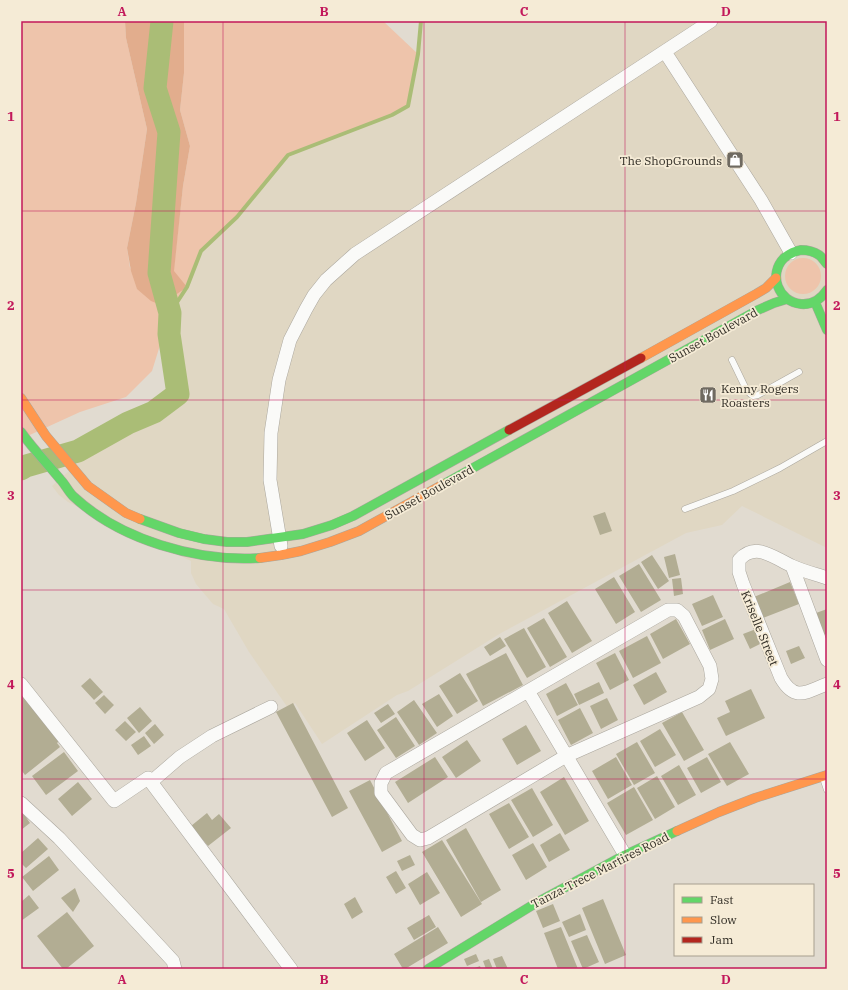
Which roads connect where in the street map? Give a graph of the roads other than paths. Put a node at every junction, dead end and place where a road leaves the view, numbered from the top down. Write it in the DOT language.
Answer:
graph roads {
  1 [pos="712,21"];
  2 [pos="665,52"];
  3 [pos="827,251"];
  4 [pos="791,252"];
  5 [pos="817,253"];
  6 [pos="827,264"];
  7 [pos="776,278"];
  8 [pos="827,290"];
  9 [pos="787,299"];
  10 [pos="815,302"];
  11 [pos="827,330"];
  12 [pos="732,360"];
  13 [pos="799,372"];
  14 [pos="21,398"];
  15 [pos="21,432"];
  16 [pos="827,441"];
  17 [pos="685,509"];
  18 [pos="279,538"];
  19 [pos="282,555"];
  20 [pos="792,566"];
  21 [pos="827,578"];
  22 [pos="827,660"];
  23 [pos="21,684"];
  24 [pos="827,684"];
  25 [pos="528,691"];
  26 [pos="271,707"];
  27 [pos="566,756"];
  28 [pos="825,775"];
  29 [pos="151,782"];
  30 [pos="827,790"];
  31 [pos="21,803"];
  32 [pos="625,855"];
  33 [pos="441,965"];
  34 [pos="176,969"];
  35 [pos="291,969"];
  36 [pos="428,969"];
  1 -- 2 [label="street"];
  2 -- 4 [label="street"];
  2 -- 18 [label="street"];
  3 -- 5 [label="main road"];
  4 -- 5 [label="main road"];
  4 -- 7 [label="main road"];
  5 -- 6 [label="main road"];
  7 -- 9 [label="main road"];
  7 -- 18 [label="main road, Sunset Boulevard"];
  8 -- 10 [label="main road"];
  9 -- 10 [label="main road"];
  9 -- 19 [label="main road, Sunset Boulevard"];
  10 -- 11 [label="main road"];
  12 -- 13 [label="lane"];
  14 -- 18 [label="main road, Sunset Boulevard"];
  15 -- 19 [label="main road, Sunset Boulevard"];
  16 -- 17 [label="lane"];
  18 -- 19 [label="street"];
  20 -- 21 [label="street"];
  20 -- 22 [label="street"];
  20 -- 24 [label="street, Kriselle Street"];
  23 -- 29 [label="street"];
  25 -- 27 [label="street"];
  25 -- 27 [label="street"];
  25 -- 27 [label="street"];
  26 -- 29 [label="street"];
  27 -- 32 [label="street"];
  28 -- 30 [label="lane"];
  28 -- 32 [label="main road, Tanza-Trece Martires Road"];
  29 -- 35 [label="street"];
  31 -- 34 [label="street"];
  32 -- 33 [label="main road, Tanza-Trece Martires Road"];
  33 -- 36 [label="main road, Tanza-Trece Martires Road"];
}
